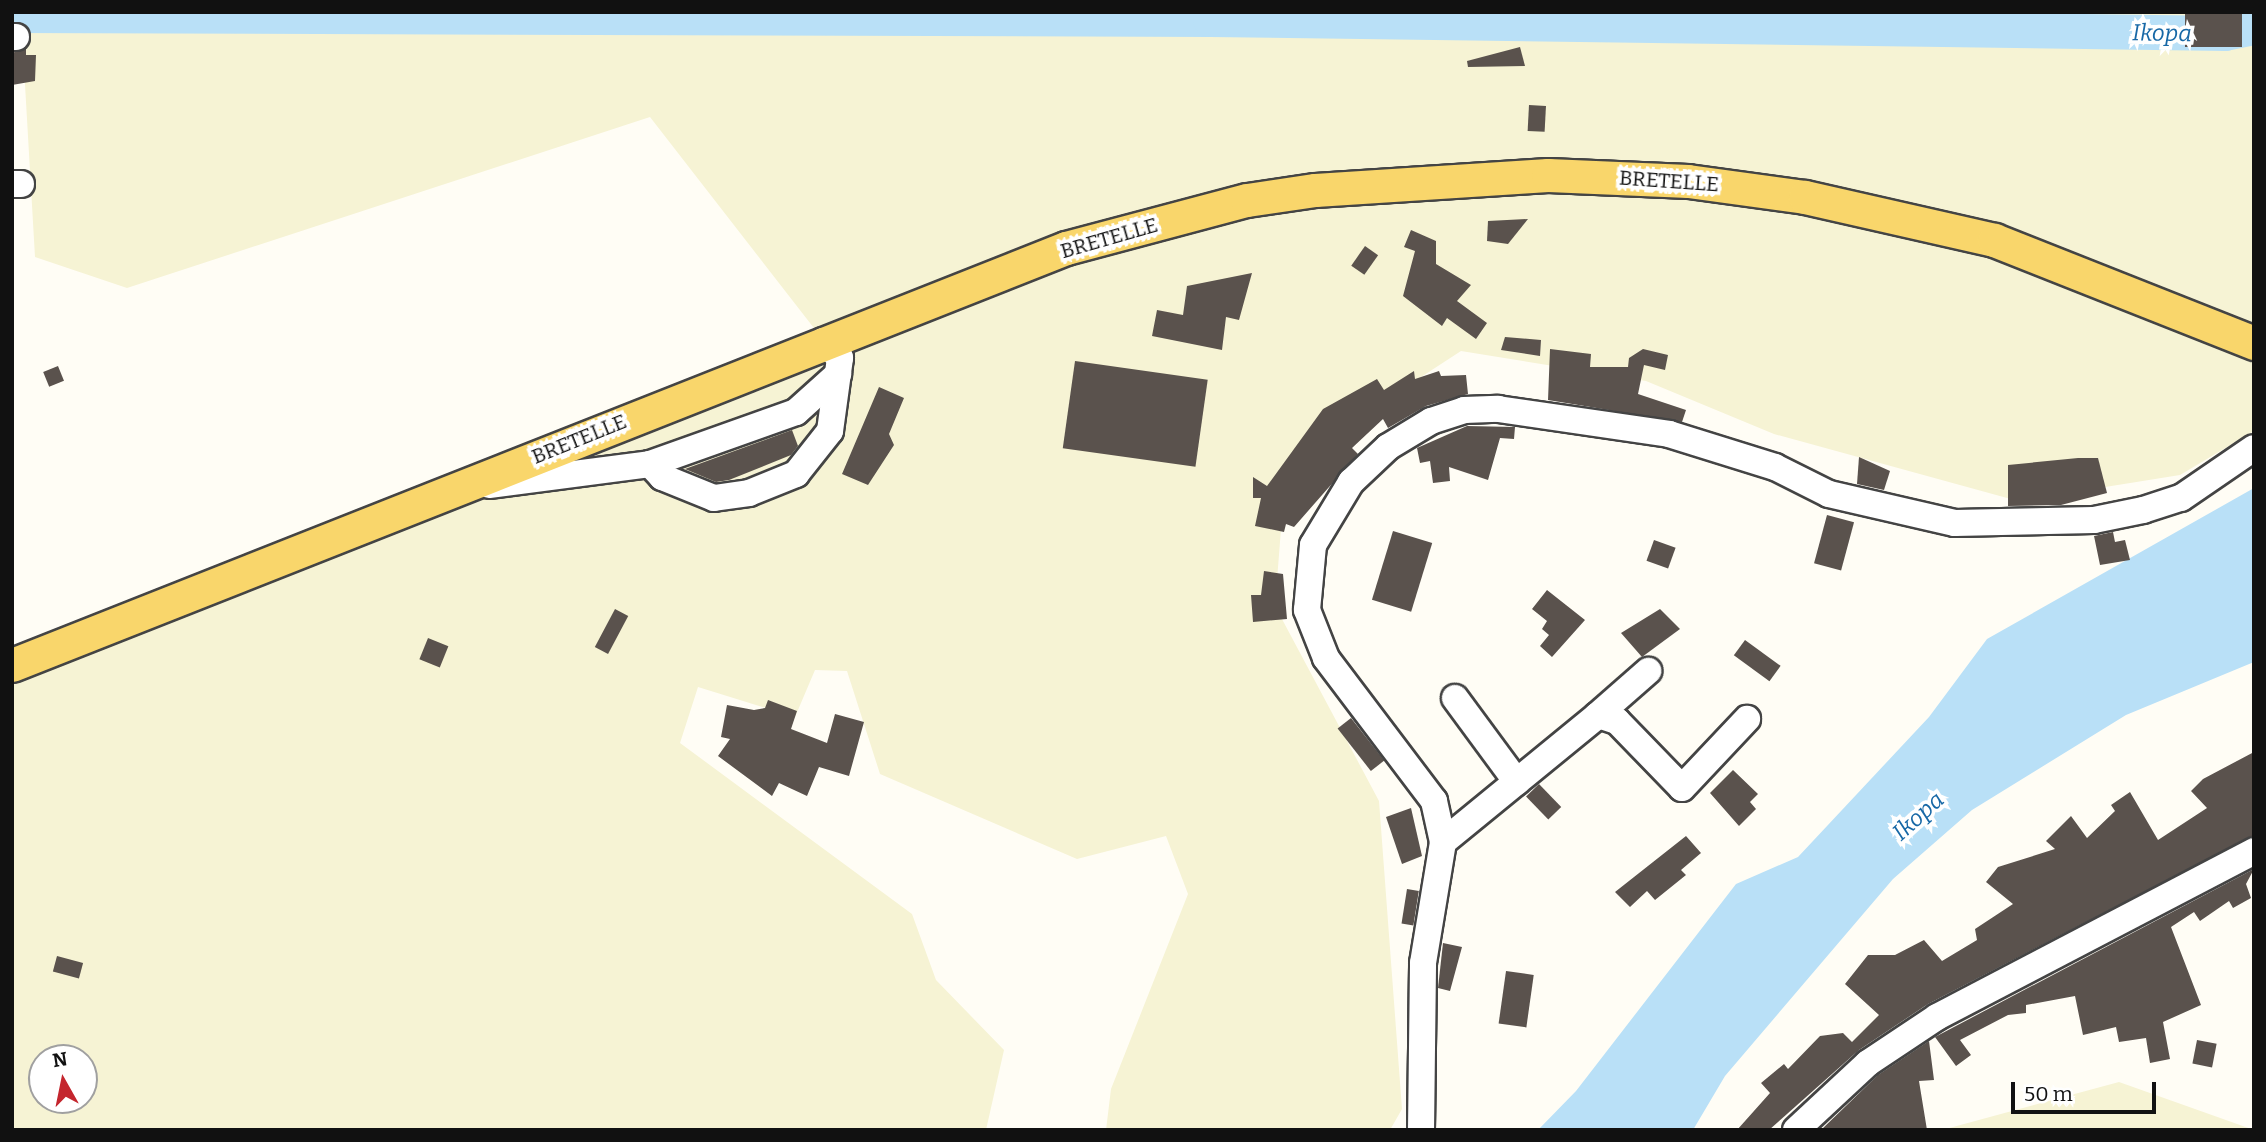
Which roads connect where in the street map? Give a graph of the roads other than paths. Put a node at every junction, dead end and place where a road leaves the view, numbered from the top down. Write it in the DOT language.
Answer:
graph roads {
  1 [pos="822,341"];
  2 [pos="2254,343"];
  3 [pos="838,374"];
  4 [pos="2254,448"];
  5 [pos="650,464"];
  6 [pos="456,489"];
  7 [pos="12,665"];
  8 [pos="1648,671"];
  9 [pos="1455,698"];
  10 [pos="1598,715"];
  11 [pos="1746,719"];
  12 [pos="1517,782"];
  13 [pos="1443,842"];
  14 [pos="2254,851"];
  15 [pos="1421,1130"];
  16 [pos="1796,1130"];
  1 -- 2 [label="main road, BRETELLE"];
  1 -- 3 [label="street"];
  1 -- 6 [label="main road, BRETELLE"];
  3 -- 5 [label="street"];
  3 -- 5 [label="street"];
  4 -- 13 [label="street"];
  5 -- 6 [label="street"];
  6 -- 7 [label="main road, BRETELLE"];
  8 -- 10 [label="street"];
  9 -- 12 [label="street"];
  10 -- 11 [label="street"];
  10 -- 12 [label="street"];
  12 -- 13 [label="street"];
  13 -- 15 [label="street"];
  14 -- 16 [label="street"];
}
